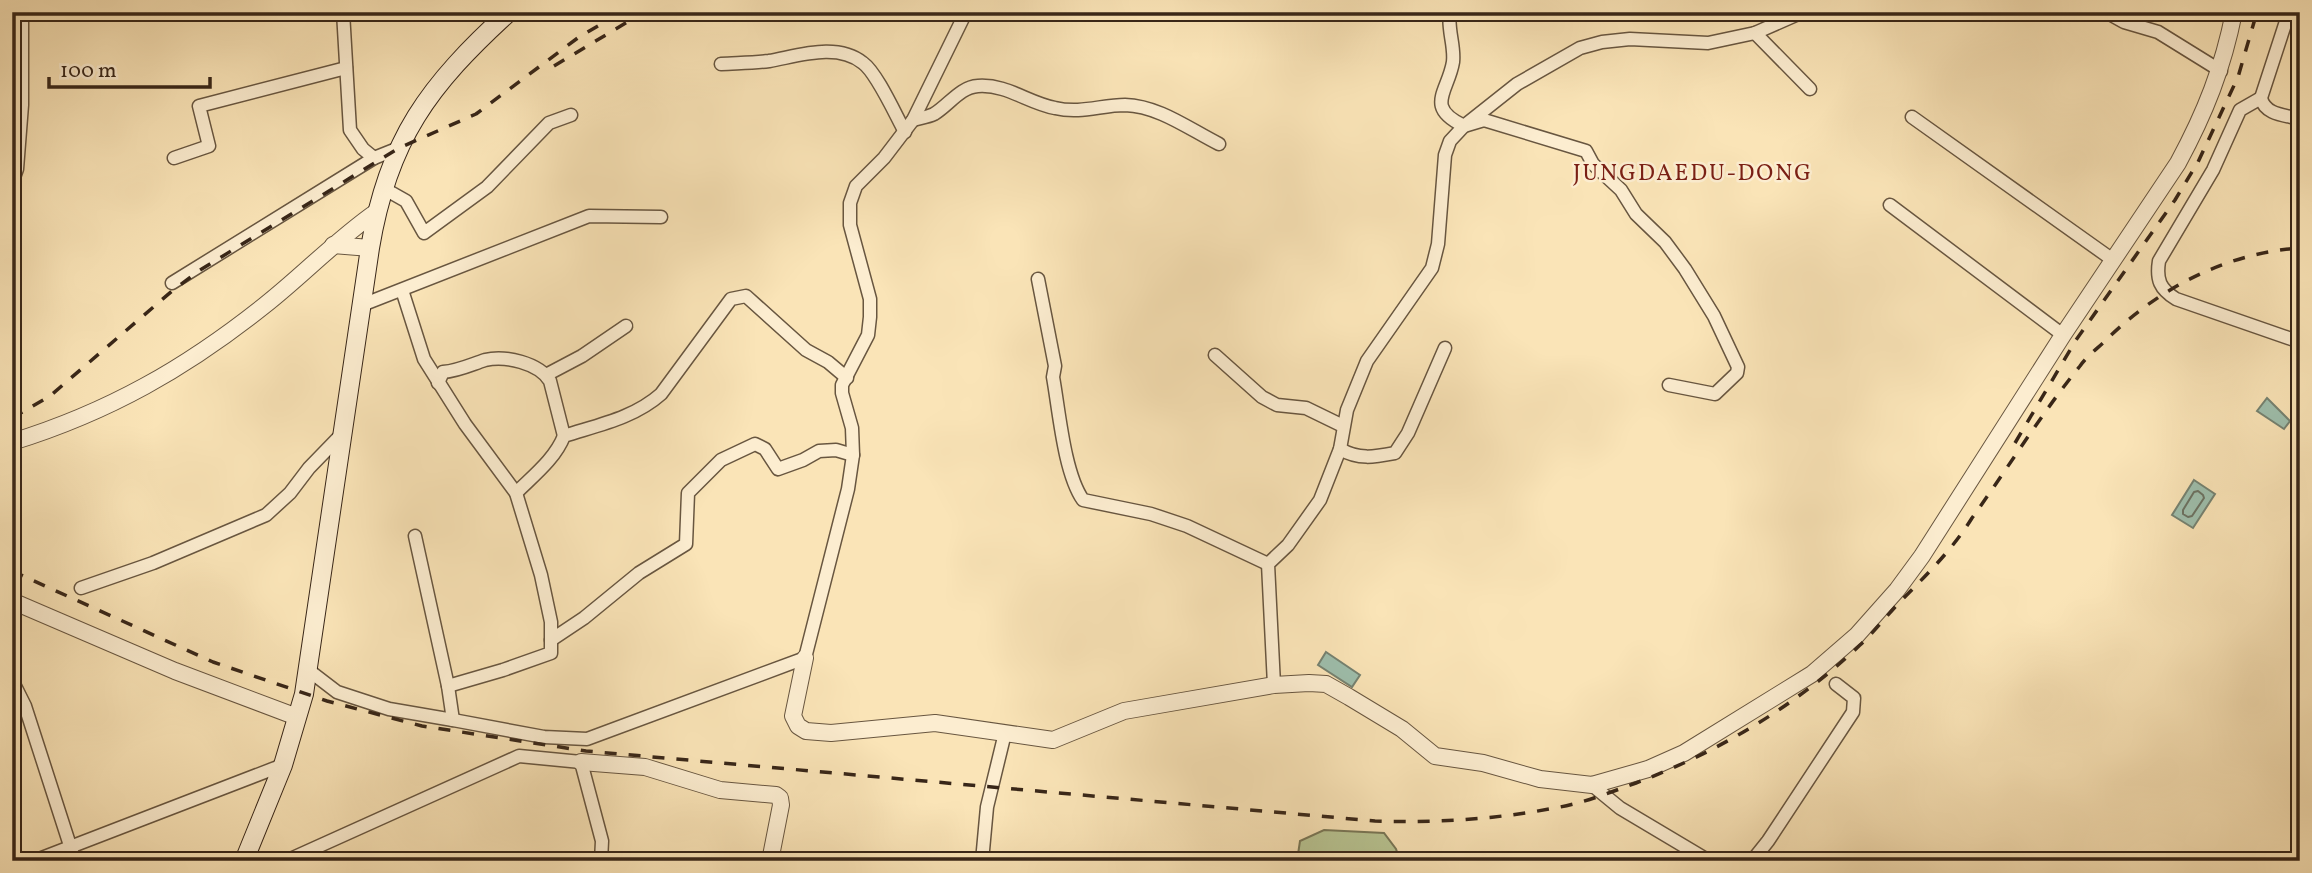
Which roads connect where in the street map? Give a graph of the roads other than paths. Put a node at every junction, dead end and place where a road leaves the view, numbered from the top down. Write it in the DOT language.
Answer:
graph roads {
  1 [pos="22,12"];
  2 [pos="343,12"];
  3 [pos="509,12"];
  4 [pos="966,12"];
  5 [pos="1450,12"];
  6 [pos="1809,12"];
  7 [pos="2106,12"];
  8 [pos="2234,12"];
  9 [pos="2289,12"];
  10 [pos="1755,33"];
  11 [pos="721,64"];
  12 [pos="346,68"];
  13 [pos="2221,71"];
  14 [pos="1810,89"];
  15 [pos="2261,98"];
  16 [pos="571,115"];
  17 [pos="1912,117"];
  18 [pos="2300,119"];
  19 [pos="913,120"];
  20 [pos="1464,126"];
  21 [pos="905,132"];
  22 [pos="1219,144"];
  23 [pos="399,148"];
  24 [pos="174,158"];
  25 [pos="374,158"];
  26 [pos="12,183"];
  27 [pos="383,188"];
  28 [pos="1890,205"];
  29 [pos="376,212"];
  30 [pos="661,217"];
  31 [pos="333,245"];
  32 [pos="370,248"];
  33 [pos="2113,260"];
  34 [pos="1038,279"];
  35 [pos="173,283"];
  36 [pos="402,290"];
  37 [pos="362,305"];
  38 [pos="626,326"];
  39 [pos="2063,335"];
  40 [pos="2300,342"];
  41 [pos="1445,348"];
  42 [pos="1215,355"];
  43 [pos="546,375"];
  44 [pos="847,378"];
  45 [pos="438,383"];
  46 [pos="1670,385"];
  47 [pos="1343,426"];
  48 [pos="341,435"];
  49 [pos="564,436"];
  50 [pos="12,442"];
  51 [pos="1340,449"];
  52 [pos="853,455"];
  53 [pos="516,493"];
  54 [pos="415,536"];
  55 [pos="1268,564"];
  56 [pos="81,588"];
  57 [pos="12,601"];
  58 [pos="551,640"];
  59 [pos="805,658"];
  60 [pos="307,669"];
  61 [pos="12,680"];
  62 [pos="1836,684"];
  63 [pos="1274,685"];
  64 [pos="448,686"];
  65 [pos="297,717"];
  66 [pos="453,720"];
  67 [pos="1005,733"];
  68 [pos="581,762"];
  69 [pos="283,765"];
  70 [pos="1592,785"];
  71 [pos="70,848"];
  72 [pos="39,859"];
  73 [pos="75,861"];
  74 [pos="244,861"];
  75 [pos="286,861"];
  76 [pos="601,861"];
  77 [pos="770,861"];
  78 [pos="982,861"];
  79 [pos="1709,861"];
  80 [pos="1752,861"];
  1 -- 26 [label="street"];
  2 -- 12 [label="street"];
  3 -- 23 [label="main road"];
  4 -- 19 [label="street"];
  5 -- 20 [label="street"];
  6 -- 10 [label="street"];
  7 -- 13 [label="street"];
  8 -- 13 [label="street"];
  9 -- 15 [label="street"];
  10 -- 14 [label="street"];
  10 -- 20 [label="street"];
  11 -- 21 [label="street"];
  12 -- 24 [label="street"];
  12 -- 25 [label="street"];
  13 -- 33 [label="street"];
  15 -- 18 [label="street"];
  15 -- 40 [label="street"];
  16 -- 27 [label="street"];
  17 -- 33 [label="street"];
  19 -- 21 [label="street"];
  19 -- 22 [label="street"];
  20 -- 46 [label="street"];
  20 -- 47 [label="street"];
  21 -- 44 [label="street"];
  23 -- 25 [label="street"];
  23 -- 27 [label="main road"];
  25 -- 35 [label="street"];
  27 -- 29 [label="main road"];
  28 -- 39 [label="street"];
  29 -- 31 [label="street"];
  29 -- 32 [label="main road"];
  30 -- 36 [label="street"];
  31 -- 32 [label="street"];
  31 -- 50 [label="street"];
  32 -- 37 [label="main road"];
  33 -- 39 [label="street"];
  34 -- 55 [label="street"];
  36 -- 37 [label="street"];
  36 -- 45 [label="street"];
  37 -- 48 [label="main road"];
  38 -- 43 [label="street"];
  39 -- 70 [label="street"];
  41 -- 51 [label="street"];
  42 -- 47 [label="street"];
  43 -- 45 [label="street"];
  43 -- 49 [label="street"];
  44 -- 49 [label="street"];
  44 -- 52 [label="street"];
  45 -- 53 [label="street"];
  47 -- 51 [label="street"];
  48 -- 56 [label="street"];
  48 -- 60 [label="main road"];
  49 -- 53 [label="street"];
  51 -- 55 [label="street"];
  52 -- 58 [label="street"];
  52 -- 59 [label="street"];
  53 -- 58 [label="street"];
  54 -- 64 [label="street"];
  55 -- 63 [label="street"];
  57 -- 65 [label="street"];
  58 -- 64 [label="street"];
  59 -- 66 [label="street"];
  59 -- 67 [label="street"];
  60 -- 65 [label="main road"];
  60 -- 66 [label="street"];
  61 -- 71 [label="street"];
  62 -- 80 [label="street"];
  63 -- 67 [label="street"];
  63 -- 70 [label="street"];
  64 -- 66 [label="street"];
  65 -- 69 [label="main road"];
  67 -- 78 [label="street"];
  68 -- 75 [label="street"];
  68 -- 76 [label="street"];
  68 -- 77 [label="street"];
  69 -- 71 [label="street"];
  69 -- 74 [label="main road"];
  70 -- 79 [label="street"];
  71 -- 72 [label="street"];
  71 -- 73 [label="street"];
}
